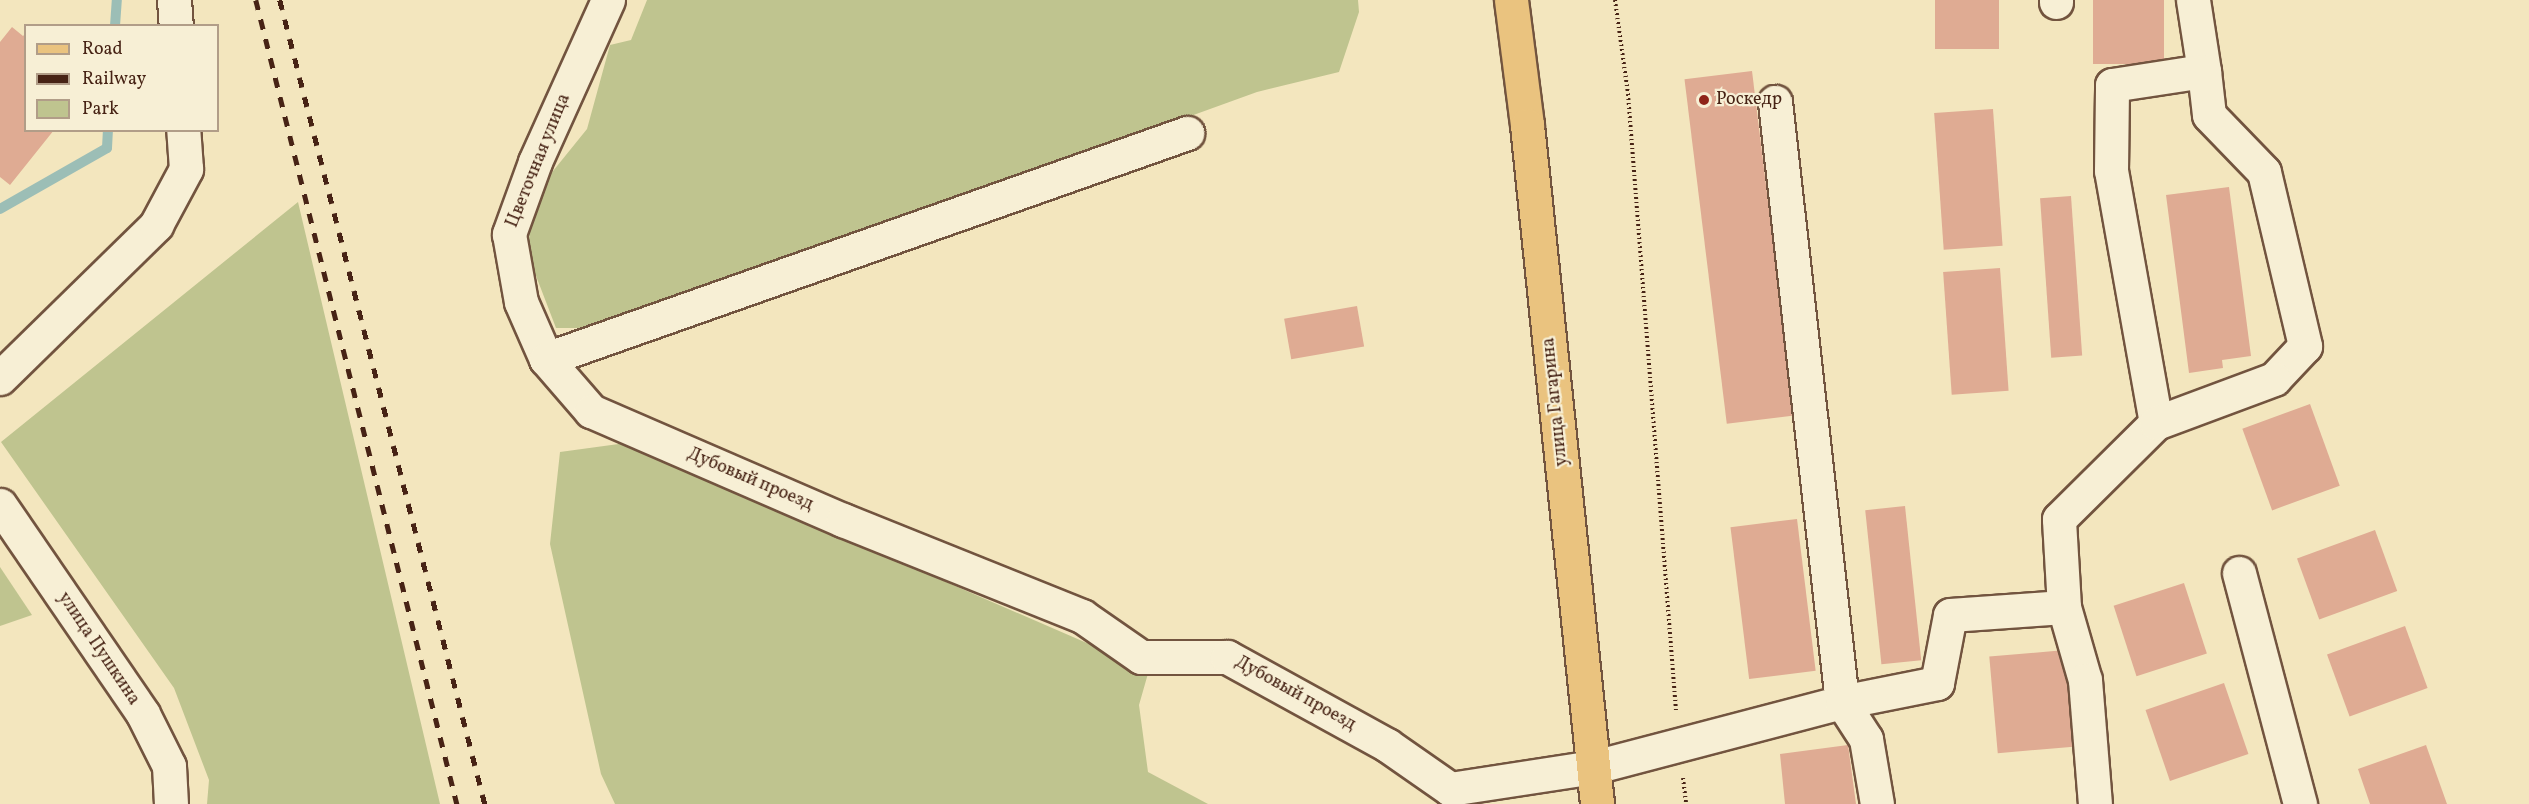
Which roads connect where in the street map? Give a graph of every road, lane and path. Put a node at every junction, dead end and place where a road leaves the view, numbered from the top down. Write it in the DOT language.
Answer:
graph roads {
  1 [pos="174,0"];
  2 [pos="608,0"];
  3 [pos="1511,0"];
  4 [pos="1615,0"];
  5 [pos="2193,0"];
  6 [pos="176,24"];
  7 [pos="2204,71"];
  8 [pos="1775,102"];
  9 [pos="183,132"];
  10 [pos="1187,133"];
  11 [pos="546,359"];
  12 [pos="0,378"];
  13 [pos="2156,423"];
  14 [pos="0,505"];
  15 [pos="2239,573"];
  16 [pos="2064,607"];
  17 [pos="1842,702"];
  18 [pos="1679,744"];
  19 [pos="1594,767"];
  20 [pos="171,804"];
  21 [pos="1597,804"];
  22 [pos="1686,804"];
  23 [pos="1877,804"];
  24 [pos="2095,804"];
  25 [pos="2300,804"];
  1 -- 6 [label="street"];
  2 -- 11 [label="street, Цветочная улица"];
  3 -- 19 [label="main road, улица Гагарина"];
  4 -- 18 [label="path"];
  5 -- 7 [label="street"];
  7 -- 13 [label="street"];
  7 -- 13 [label="street"];
  8 -- 17 [label="street"];
  9 -- 12 [label="street"];
  10 -- 11 [label="street"];
  11 -- 19 [label="street, Дубовый проезд"];
  13 -- 16 [label="street"];
  14 -- 20 [label="street, улица Пушкина"];
  15 -- 25 [label="street"];
  16 -- 17 [label="street, Дубовый проезд"];
  16 -- 24 [label="street"];
  17 -- 18 [label="street, Дубовый проезд"];
  17 -- 23 [label="street"];
  18 -- 19 [label="street, Дубовый проезд"];
  18 -- 22 [label="path"];
  19 -- 21 [label="main road, улица Гагарина"];
}
